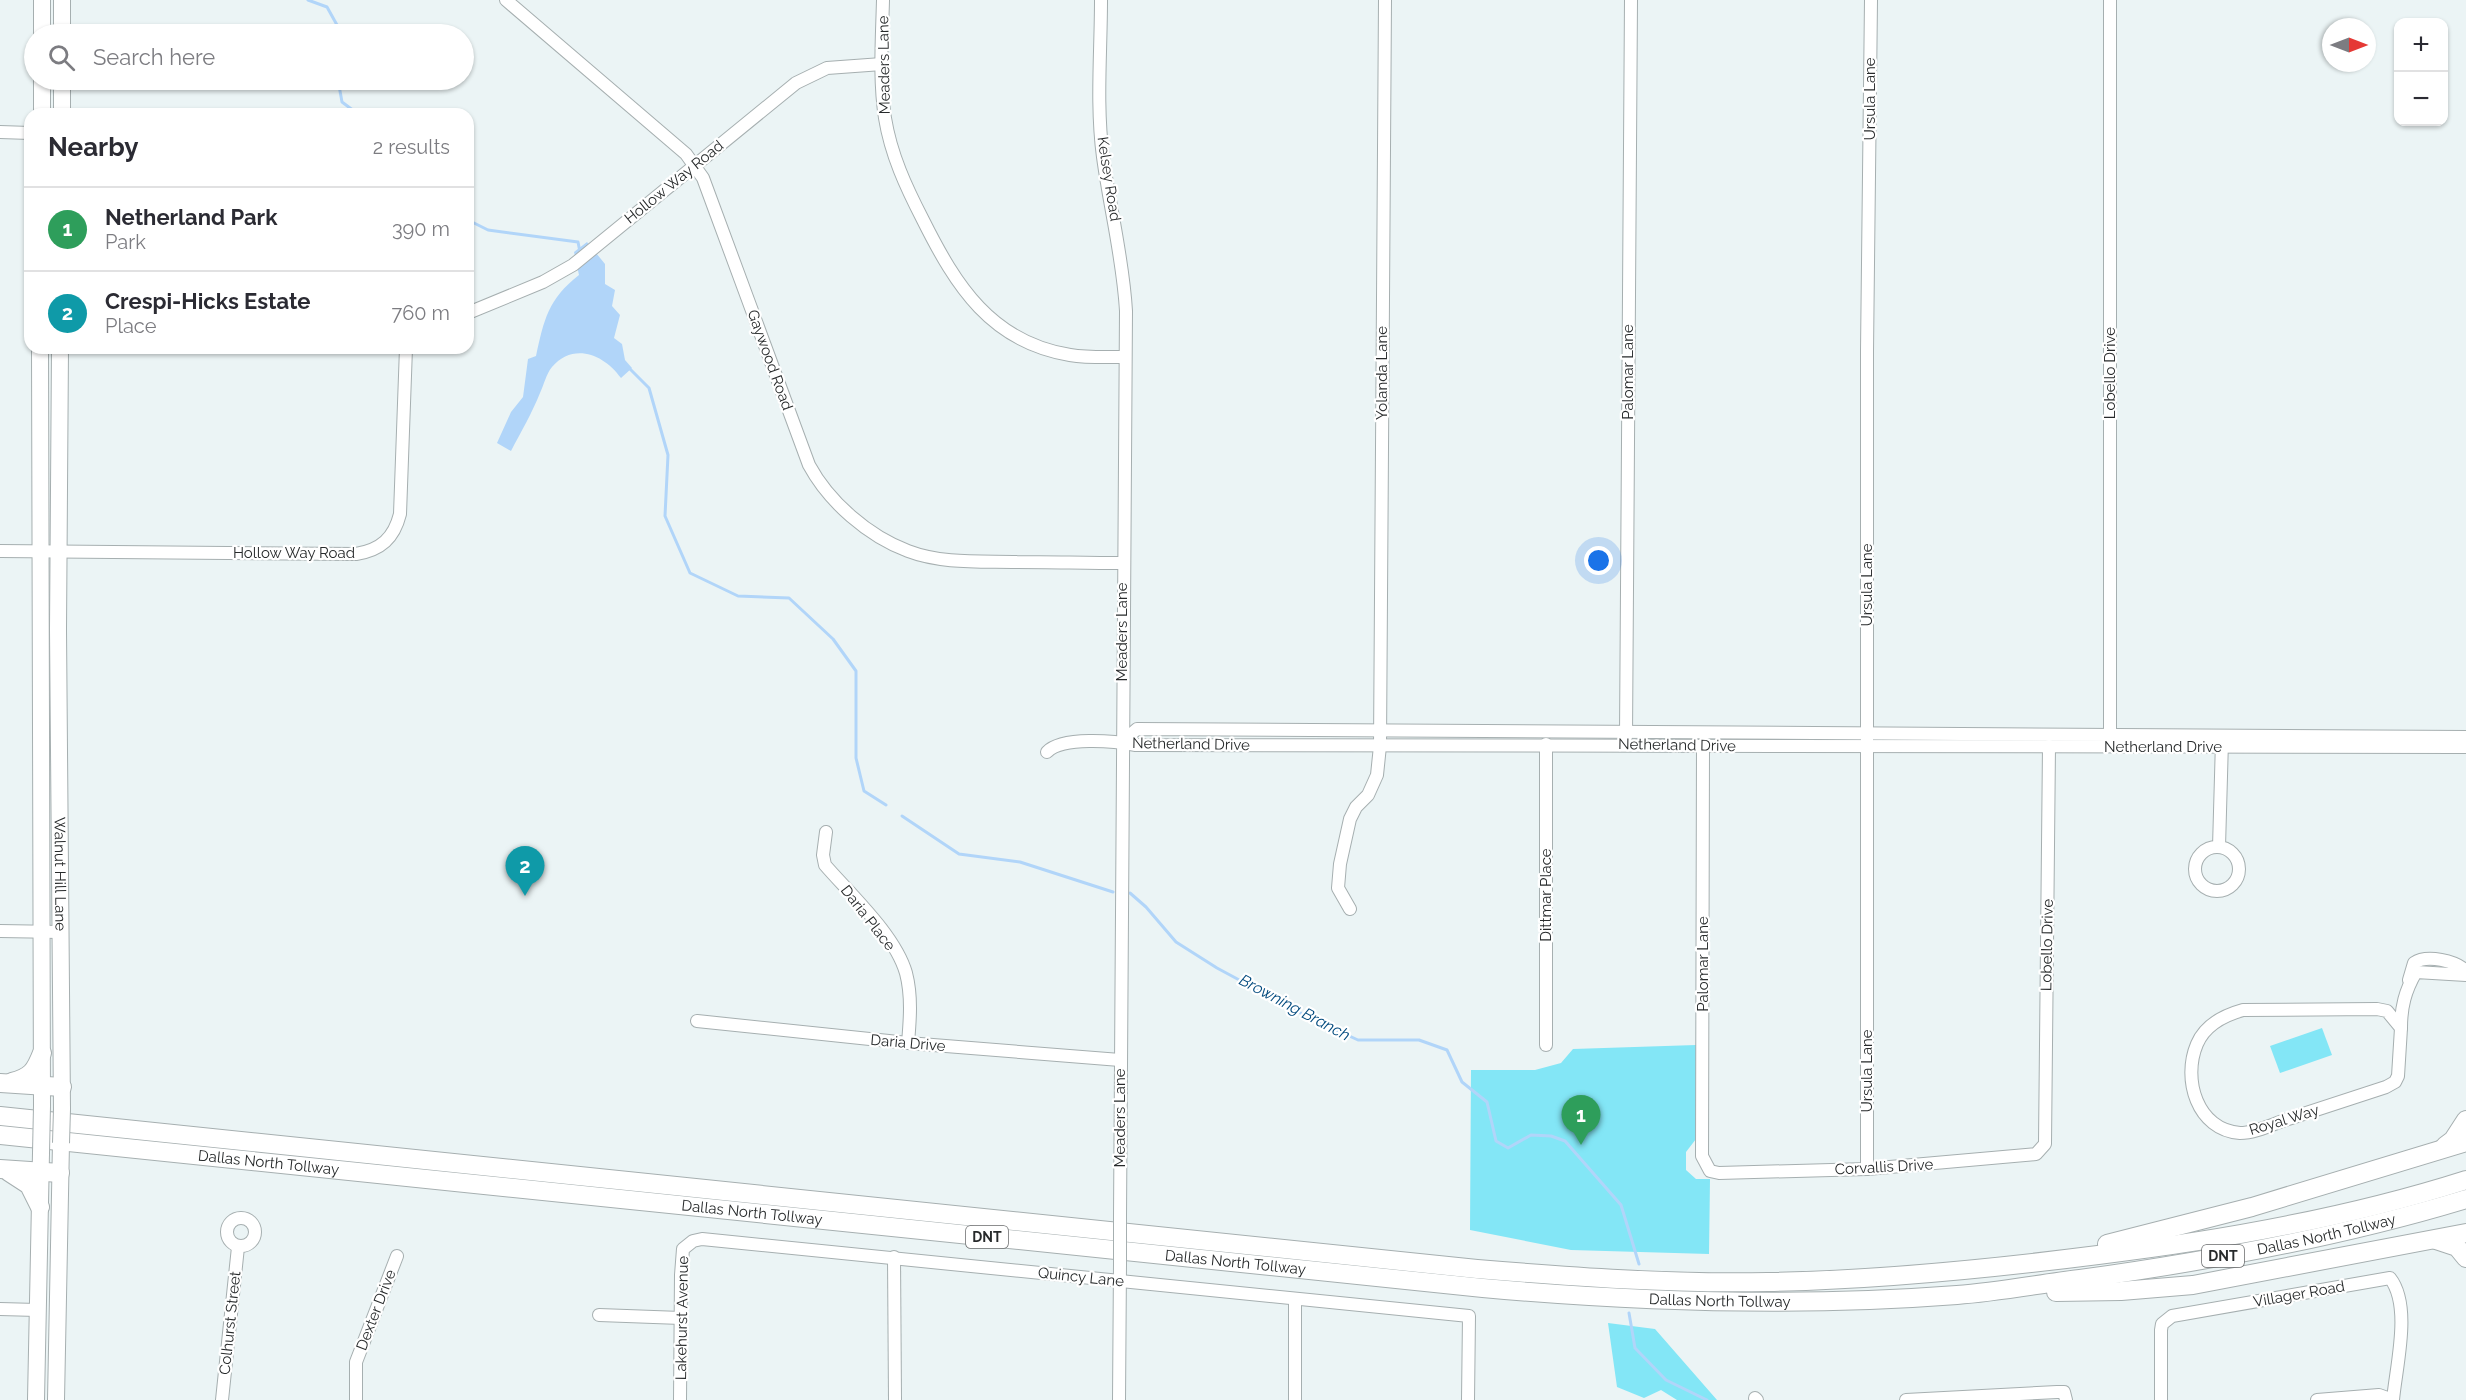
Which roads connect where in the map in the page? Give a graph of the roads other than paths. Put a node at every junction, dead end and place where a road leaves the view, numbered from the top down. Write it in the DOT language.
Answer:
graph roads {
  1 [pos="42,0"];
  2 [pos="62,0"];
  3 [pos="506,0"];
  4 [pos="883,0"];
  5 [pos="1101,0"];
  6 [pos="1385,0"];
  7 [pos="1631,0"];
  8 [pos="1871,0"];
  9 [pos="2110,0"];
  10 [pos="42,24"];
  11 [pos="62,24"];
  12 [pos="882,64"];
  13 [pos="42,90"];
  14 [pos="62,90"];
  15 [pos="42,108"];
  16 [pos="62,108"];
  17 [pos="0,132"];
  18 [pos="24,133"];
  19 [pos="696,165"];
  20 [pos="474,311"];
  21 [pos="40,354"];
  22 [pos="60,354"];
  23 [pos="406,354"];
  24 [pos="1125,357"];
  25 [pos="0,550"];
  26 [pos="39,551"];
  27 [pos="58,552"];
  28 [pos="1122,563"];
  29 [pos="1380,730"];
  30 [pos="1626,731"];
  31 [pos="1746,731"];
  32 [pos="1866,732"];
  33 [pos="1988,733"];
  34 [pos="2110,733"];
  35 [pos="2223,734"];
  36 [pos="2289,734"];
  37 [pos="2466,737"];
  38 [pos="1121,742"];
  39 [pos="1546,744"];
  40 [pos="1626,744"];
  41 [pos="1703,745"];
  42 [pos="1380,746"];
  43 [pos="1745,746"];
  44 [pos="1867,746"];
  45 [pos="1988,746"];
  46 [pos="2049,746"];
  47 [pos="2110,746"];
  48 [pos="2222,747"];
  49 [pos="2289,747"];
  50 [pos="2466,747"];
  51 [pos="1047,752"];
  52 [pos="826,832"];
  53 [pos="2219,847"];
  54 [pos="1350,909"];
  55 [pos="0,931"];
  56 [pos="40,931"];
  57 [pos="60,932"];
  58 [pos="2466,971"];
  59 [pos="2466,975"];
  60 [pos="2409,985"];
  61 [pos="697,1021"];
  62 [pos="2401,1028"];
  63 [pos="908,1043"];
  64 [pos="1546,1046"];
  65 [pos="42,1053"];
  66 [pos="1120,1060"];
  67 [pos="3,1083"];
  68 [pos="42,1085"];
  69 [pos="62,1087"];
  70 [pos="0,1116"];
  71 [pos="2466,1120"];
  72 [pos="0,1135"];
  73 [pos="2466,1142"];
  74 [pos="2045,1144"];
  75 [pos="2440,1150"];
  76 [pos="1,1169"];
  77 [pos="1867,1169"];
  78 [pos="41,1173"];
  79 [pos="60,1173"];
  80 [pos="1719,1173"];
  81 [pos="2466,1180"];
  82 [pos="2466,1199"];
  83 [pos="40,1207"];
  84 [pos="2466,1233"];
  85 [pos="2436,1240"];
  86 [pos="693,1241"];
  87 [pos="238,1246"];
  88 [pos="397,1256"];
  89 [pos="894,1257"];
  90 [pos="2466,1258"];
  91 [pos="2048,1261"];
  92 [pos="1120,1282"];
  93 [pos="1976,1293"];
  94 [pos="1295,1300"];
  95 [pos="0,1309"];
  96 [pos="37,1310"];
  97 [pos="57,1310"];
  98 [pos="599,1315"];
  99 [pos="681,1318"];
  100 [pos="1934,1399"];
  101 [pos="36,1400"];
  102 [pos="56,1400"];
  103 [pos="222,1400"];
  104 [pos="356,1400"];
  105 [pos="680,1400"];
  106 [pos="895,1400"];
  107 [pos="1119,1400"];
  108 [pos="1295,1400"];
  109 [pos="1468,1400"];
  110 [pos="1906,1400"];
  111 [pos="2066,1400"];
  112 [pos="2161,1400"];
  113 [pos="2317,1400"];
  114 [pos="2393,1400"];
  1 -- 10 [label="main road"];
  2 -- 11 [label="main road"];
  3 -- 19 [label="street, Gaywood Road"];
  4 -- 12 [label="street, Meaders Lane"];
  5 -- 24 [label="street, Kelsey Road"];
  6 -- 29 [label="street, Yolanda Lane"];
  7 -- 30 [label="street, Palomar Lane"];
  8 -- 32 [label="street, Ursula Lane"];
  9 -- 34 [label="street, Lobello Drive"];
  12 -- 19 [label="street, Hollow Way Road"];
  12 -- 24 [label="street, Meaders Lane"];
  13 -- 15 [label="main road"];
  14 -- 16 [label="main road"];
  17 -- 18 [label="street"];
  19 -- 20 [label="street, Hollow Way Road"];
  19 -- 28 [label="street, Gaywood Road"];
  21 -- 26 [label="main road, Walnut Hill Lane"];
  22 -- 27 [label="main road, Walnut Hill Lane"];
  23 -- 27 [label="street, Hollow Way Road"];
  24 -- 28 [label="street, Meaders Lane"];
  25 -- 26 [label="street, Hollow Way Road"];
  26 -- 27 [label="street, Hollow Way Road"];
  26 -- 56 [label="main road, Walnut Hill Lane"];
  27 -- 57 [label="main road, Walnut Hill Lane"];
  28 -- 38 [label="street, Meaders Lane"];
  29 -- 30 [label="street, Netherland Drive"];
  29 -- 38 [label="street, Netherland Drive"];
  29 -- 42 [label="street, Yolanda Lane"];
  30 -- 31 [label="street, Netherland Drive"];
  30 -- 40 [label="street, Palomar Lane"];
  31 -- 32 [label="street, Netherland Drive"];
  31 -- 43 [label="street"];
  32 -- 33 [label="street, Netherland Drive"];
  32 -- 44 [label="street, Ursula Lane"];
  33 -- 34 [label="street, Netherland Drive"];
  33 -- 45 [label="street"];
  34 -- 35 [label="street, Netherland Drive"];
  34 -- 47 [label="street, Lobello Drive"];
  35 -- 36 [label="street, Netherland Drive"];
  35 -- 48 [label="street"];
  36 -- 37 [label="street, Netherland Drive"];
  36 -- 49 [label="street"];
  38 -- 42 [label="street, Netherland Drive"];
  38 -- 51 [label="street"];
  38 -- 66 [label="street, Meaders Lane"];
  39 -- 40 [label="street, Netherland Drive"];
  39 -- 42 [label="street, Netherland Drive"];
  39 -- 64 [label="street, Dittmar Place"];
  40 -- 41 [label="street, Netherland Drive"];
  41 -- 43 [label="street, Netherland Drive"];
  41 -- 80 [label="street, Palomar Lane"];
  42 -- 54 [label="street, Yolanda Lane"];
  43 -- 44 [label="street, Netherland Drive"];
  44 -- 45 [label="street, Netherland Drive"];
  44 -- 77 [label="street, Ursula Lane"];
  45 -- 46 [label="street, Netherland Drive"];
  46 -- 47 [label="street, Netherland Drive"];
  46 -- 74 [label="street, Lobello Drive"];
  47 -- 48 [label="street, Netherland Drive"];
  48 -- 49 [label="street, Netherland Drive"];
  48 -- 53 [label="street"];
  49 -- 50 [label="street, Netherland Drive"];
  52 -- 63 [label="street, Daria Place"];
  55 -- 56 [label="street"];
  56 -- 57 [label="street"];
  56 -- 65 [label="main road, Walnut Hill Lane"];
  57 -- 69 [label="main road, Walnut Hill Lane"];
  58 -- 60 [label="street, Royal Way"];
  59 -- 60 [label="street"];
  60 -- 62 [label="street, Royal Way"];
  61 -- 63 [label="street, Daria Drive"];
  62 -- 62 [label="street, Royal Way"];
  63 -- 66 [label="street, Daria Drive"];
  65 -- 67 [label="highway"];
  65 -- 68 [label="main road, Walnut Hill Lane"];
  66 -- 92 [label="street, Meaders Lane, bridge"];
  67 -- 68 [label="highway"];
  68 -- 69 [label="highway"];
  68 -- 78 [label="main road, Walnut Hill Lane, bridge"];
  69 -- 79 [label="main road, Walnut Hill Lane, bridge"];
  70 -- 91 [label="highway, Dallas North Tollway / DNT"];
  71 -- 75 [label="highway"];
  72 -- 93 [label="highway, Dallas North Tollway / DNT"];
  73 -- 75 [label="highway"];
  74 -- 77 [label="street, Corvallis Drive"];
  75 -- 91 [label="highway"];
  76 -- 78 [label="highway"];
  76 -- 83 [label="highway"];
  77 -- 80 [label="street, Corvallis Drive"];
  78 -- 79 [label="highway"];
  78 -- 83 [label="main road, Walnut Hill Lane"];
  79 -- 97 [label="main road, Walnut Hill Lane"];
  81 -- 91 [label="highway, Dallas North Tollway / DNT"];
  82 -- 93 [label="highway, Dallas North Tollway / DNT"];
  83 -- 96 [label="main road, Walnut Hill Lane"];
  84 -- 85 [label="highway"];
  85 -- 90 [label="highway"];
  85 -- 93 [label="highway"];
  86 -- 89 [label="street, Quincy Lane"];
  86 -- 99 [label="street, Lakehurst Avenue"];
  87 -- 103 [label="street, Colhurst Street"];
  88 -- 104 [label="street, Dexter Drive"];
  89 -- 92 [label="street, Quincy Lane"];
  89 -- 106 [label="street"];
  92 -- 94 [label="street, Quincy Lane"];
  92 -- 107 [label="street, Meaders Lane"];
  94 -- 108 [label="street"];
  94 -- 109 [label="street, Quincy Lane"];
  95 -- 96 [label="street"];
  96 -- 97 [label="main road"];
  96 -- 101 [label="main road, Walnut Hill Lane"];
  97 -- 102 [label="main road, Walnut Hill Lane"];
  98 -- 99 [label="street"];
  99 -- 105 [label="street, Lakehurst Avenue"];
  100 -- 110 [label="street"];
  100 -- 111 [label="street"];
  112 -- 114 [label="street, Villager Road"];
  113 -- 114 [label="street, Villager Road"];
}
